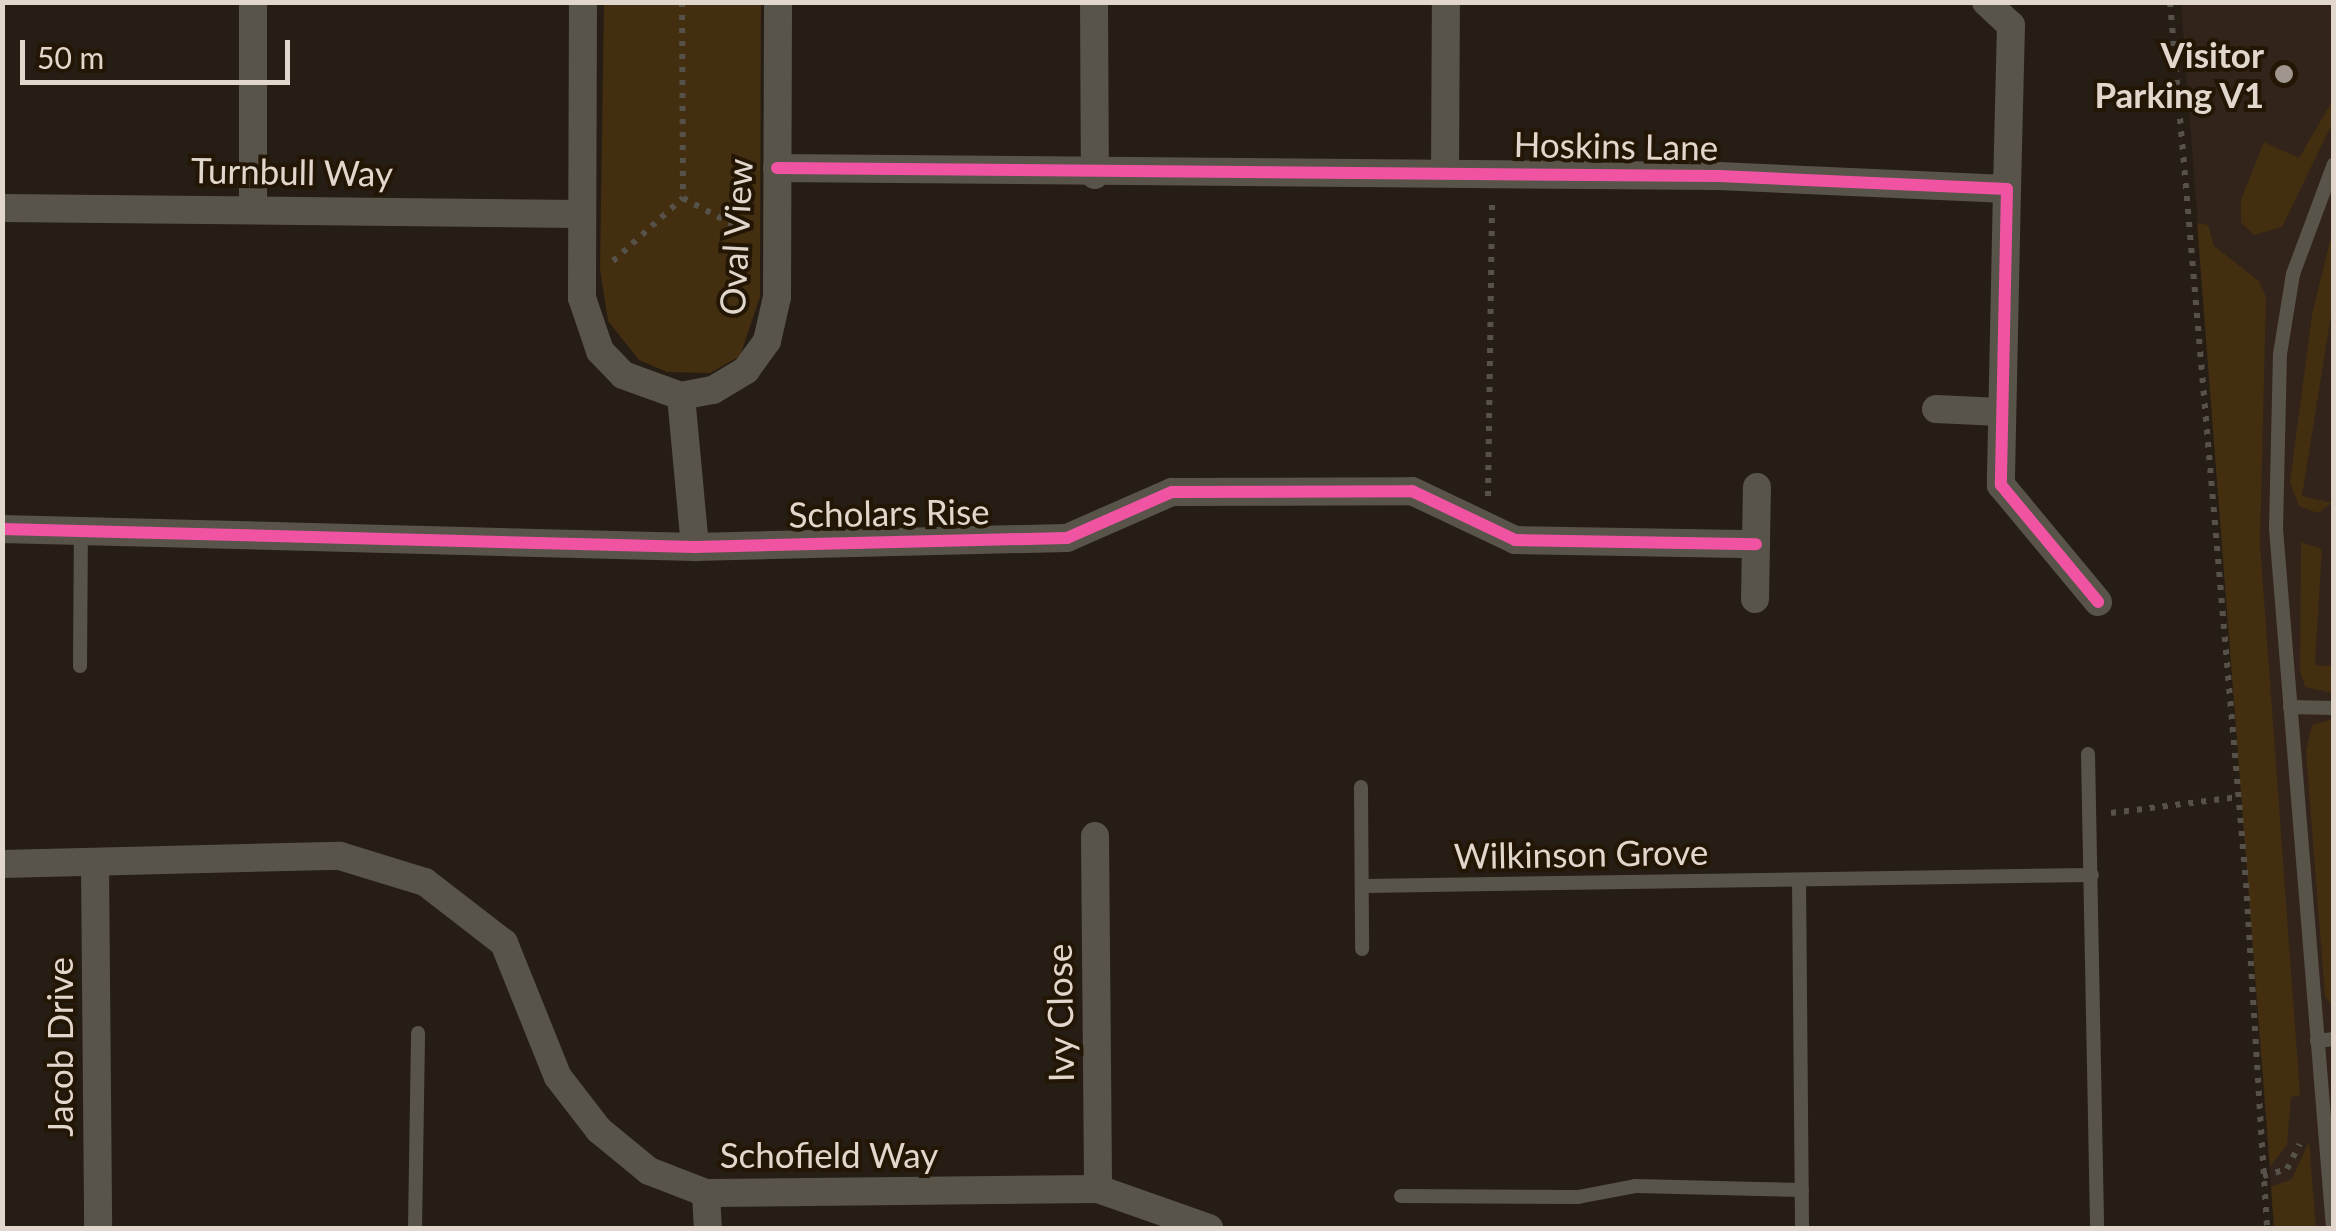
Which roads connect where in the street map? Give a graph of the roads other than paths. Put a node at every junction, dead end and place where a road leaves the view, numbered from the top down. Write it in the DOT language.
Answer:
graph roads {
  1 [pos="253,2"];
  2 [pos="583,2"];
  3 [pos="778,2"];
  4 [pos="1094,2"];
  5 [pos="1446,2"];
  6 [pos="1986,2"];
  7 [pos="2334,164"];
  8 [pos="776,168"];
  9 [pos="1445,172"];
  10 [pos="1095,174"];
  11 [pos="2007,189"];
  12 [pos="253,206"];
  13 [pos="2,208"];
  14 [pos="580,214"];
  15 [pos="681,396"];
  16 [pos="1936,409"];
  17 [pos="2000,412"];
  18 [pos="1757,487"];
  19 [pos="2,529"];
  20 [pos="81,531"];
  21 [pos="1756,544"];
  22 [pos="695,547"];
  23 [pos="1755,599"];
  24 [pos="2098,602"];
  25 [pos="80,666"];
  26 [pos="2290,707"];
  27 [pos="2334,708"];
  28 [pos="2088,754"];
  29 [pos="1361,786"];
  30 [pos="1094,836"];
  31 [pos="2,864"];
  32 [pos="95,864"];
  33 [pos="2092,875"];
  34 [pos="1799,880"];
  35 [pos="1364,886"];
  36 [pos="1362,949"];
  37 [pos="418,1033"];
  38 [pos="2334,1039"];
  39 [pos="2317,1041"];
  40 [pos="1098,1188"];
  41 [pos="2332,1188"];
  42 [pos="1802,1190"];
  43 [pos="706,1193"];
  44 [pos="1401,1196"];
  45 [pos="98,1228"];
  46 [pos="415,1228"];
  47 [pos="708,1228"];
  48 [pos="1209,1228"];
  49 [pos="1802,1228"];
  50 [pos="2097,1228"];
  51 [pos="2333,1228"];
  1 -- 12 [label="street"];
  2 -- 14 [label="street"];
  3 -- 8 [label="street, Oval View"];
  4 -- 10 [label="street"];
  5 -- 9 [label="street"];
  6 -- 11 [label="street"];
  7 -- 26 [label="lane"];
  8 -- 10 [label="street, Hoskins Lane"];
  8 -- 15 [label="street, Oval View"];
  9 -- 10 [label="street, Hoskins Lane"];
  9 -- 11 [label="street, Hoskins Lane"];
  11 -- 17 [label="street"];
  12 -- 13 [label="street, Turnbull Way"];
  12 -- 14 [label="street, Turnbull Way"];
  14 -- 15 [label="street"];
  15 -- 22 [label="street"];
  16 -- 17 [label="street"];
  17 -- 24 [label="street"];
  18 -- 21 [label="street"];
  19 -- 20 [label="street, Scholars Rise"];
  20 -- 22 [label="street, Scholars Rise"];
  20 -- 25 [label="lane"];
  21 -- 22 [label="street, Scholars Rise"];
  21 -- 23 [label="street"];
  26 -- 27 [label="lane"];
  26 -- 39 [label="lane"];
  28 -- 33 [label="lane"];
  29 -- 35 [label="lane"];
  30 -- 40 [label="street, Ivy Close"];
  31 -- 32 [label="street, Schofield Way"];
  32 -- 43 [label="street, Schofield Way"];
  32 -- 45 [label="street, Jacob Drive"];
  33 -- 34 [label="lane, Wilkinson Grove"];
  33 -- 50 [label="lane"];
  34 -- 35 [label="lane, Wilkinson Grove"];
  34 -- 42 [label="lane"];
  35 -- 36 [label="lane"];
  37 -- 46 [label="lane"];
  38 -- 39 [label="lane"];
  39 -- 41 [label="lane"];
  40 -- 43 [label="street, Schofield Way"];
  40 -- 48 [label="street, Schofield Way"];
  41 -- 51 [label="lane"];
  42 -- 44 [label="lane"];
  42 -- 49 [label="lane"];
  43 -- 47 [label="street"];
}
